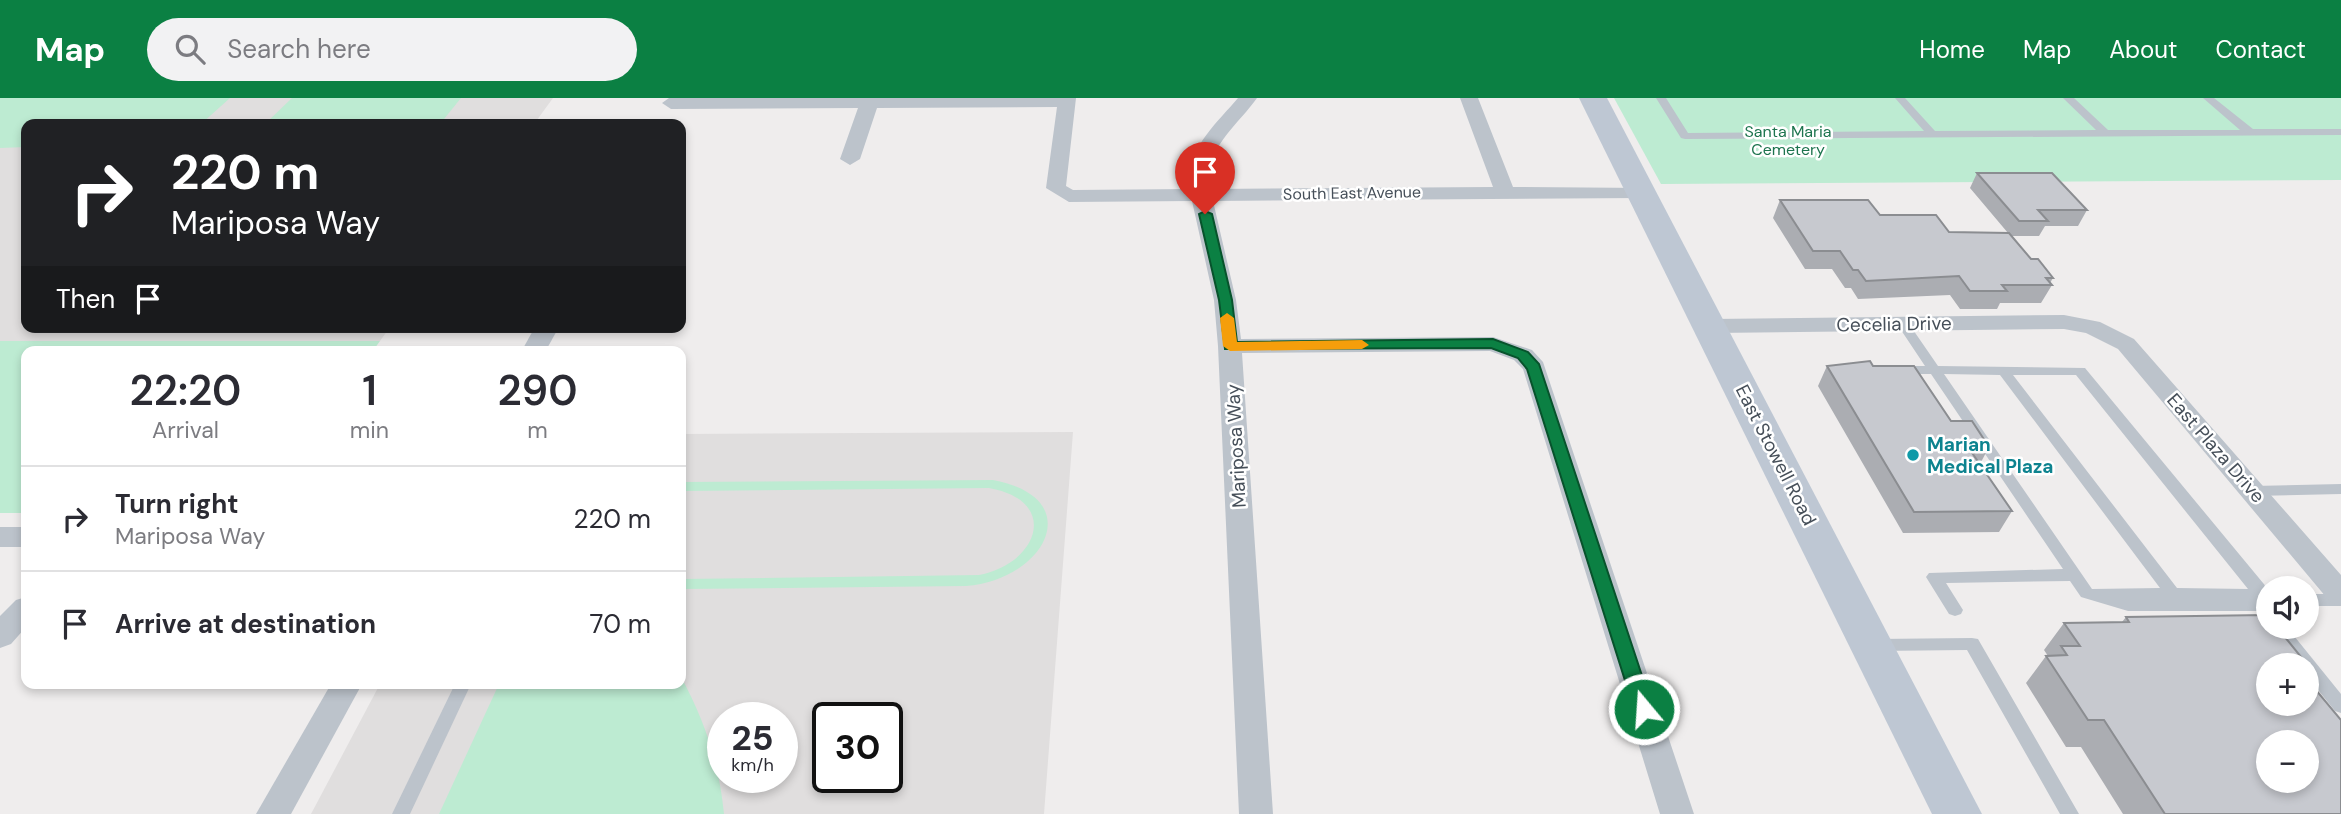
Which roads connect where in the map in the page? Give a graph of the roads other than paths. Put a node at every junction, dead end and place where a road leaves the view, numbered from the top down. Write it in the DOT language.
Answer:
graph roads {
  1 [pos="1248,98"];
  2 [pos="1469,98"];
  3 [pos="1593,98"];
  4 [pos="1661,98"];
  5 [pos="1900,98"];
  6 [pos="2068,98"];
  7 [pos="2208,98"];
  8 [pos="1067,99"];
  9 [pos="871,100"];
  10 [pos="673,101"];
  11 [pos="662,119"];
  12 [pos="2341,132"];
  13 [pos="2251,133"];
  14 [pos="1933,134"];
  15 [pos="2106,134"];
  16 [pos="850,159"];
  17 [pos="1504,192"];
  18 [pos="1639,192"];
  19 [pos="1064,195"];
  20 [pos="1200,195"];
  21 [pos="1903,324"];
  22 [pos="2076,324"];
  23 [pos="1712,326"];
  24 [pos="1230,346"];
  25 [pos="1880,370"];
  26 [pos="1934,370"];
  27 [pos="2003,370"];
  28 [pos="2341,489"];
  29 [pos="2253,491"];
  30 [pos="0,537"];
  31 [pos="21,537"];
  32 [pos="2075,575"];
  33 [pos="2256,590"];
  34 [pos="2087,593"];
  35 [pos="2173,594"];
  36 [pos="2341,597"];
  37 [pos="2319,599"];
  38 [pos="2256,602"];
  39 [pos="2256,603"];
  40 [pos="1955,610"];
  41 [pos="21,613"];
  42 [pos="0,636"];
  43 [pos="2287,639"];
  44 [pos="1872,645"];
  45 [pos="344,689"];
  46 [pos="461,689"];
  47 [pos="2341,706"];
  48 [pos="273,814"];
  49 [pos="401,814"];
  50 [pos="1256,814"];
  51 [pos="1677,814"];
  52 [pos="1957,814"];
  53 [pos="2070,814"];
  1 -- 20 [label="street, Mariposa Way"];
  2 -- 17 [label="street"];
  3 -- 18 [label="main road, East Stowell Road"];
  4 -- 14 [label="lane"];
  5 -- 14 [label="lane"];
  6 -- 15 [label="lane"];
  7 -- 13 [label="lane"];
  8 -- 9 [label="street"];
  8 -- 19 [label="street"];
  9 -- 10 [label="street"];
  9 -- 16 [label="street"];
  10 -- 11 [label="street"];
  12 -- 13 [label="lane"];
  13 -- 15 [label="lane"];
  14 -- 15 [label="lane"];
  17 -- 18 [label="street, South East Avenue"];
  17 -- 20 [label="street, South East Avenue"];
  18 -- 23 [label="main road, East Stowell Road"];
  19 -- 20 [label="street, South East Avenue"];
  20 -- 24 [label="street, Mariposa Way"];
  21 -- 22 [label="street, Cecelia Drive"];
  21 -- 23 [label="street, Cecelia Drive"];
  21 -- 26 [label="lane"];
  22 -- 29 [label="street, East Plaza Drive"];
  23 -- 44 [label="main road, East Stowell Road"];
  24 -- 50 [label="street, Mariposa Way"];
  24 -- 51 [label="street"];
  25 -- 26 [label="lane"];
  26 -- 27 [label="lane"];
  26 -- 32 [label="lane"];
  27 -- 33 [label="lane"];
  27 -- 35 [label="lane"];
  28 -- 29 [label="lane"];
  29 -- 36 [label="street, East Plaza Drive"];
  30 -- 31 [label="street"];
  32 -- 34 [label="lane"];
  32 -- 40 [label="lane"];
  34 -- 35 [label="lane"];
  34 -- 39 [label="lane"];
  35 -- 38 [label="lane"];
  36 -- 37 [label="lane"];
  41 -- 42 [label="street"];
  43 -- 47 [label="lane"];
  44 -- 52 [label="main road, East Stowell Road"];
  44 -- 53 [label="lane"];
  45 -- 48 [label="street"];
  46 -- 49 [label="lane"];
}
